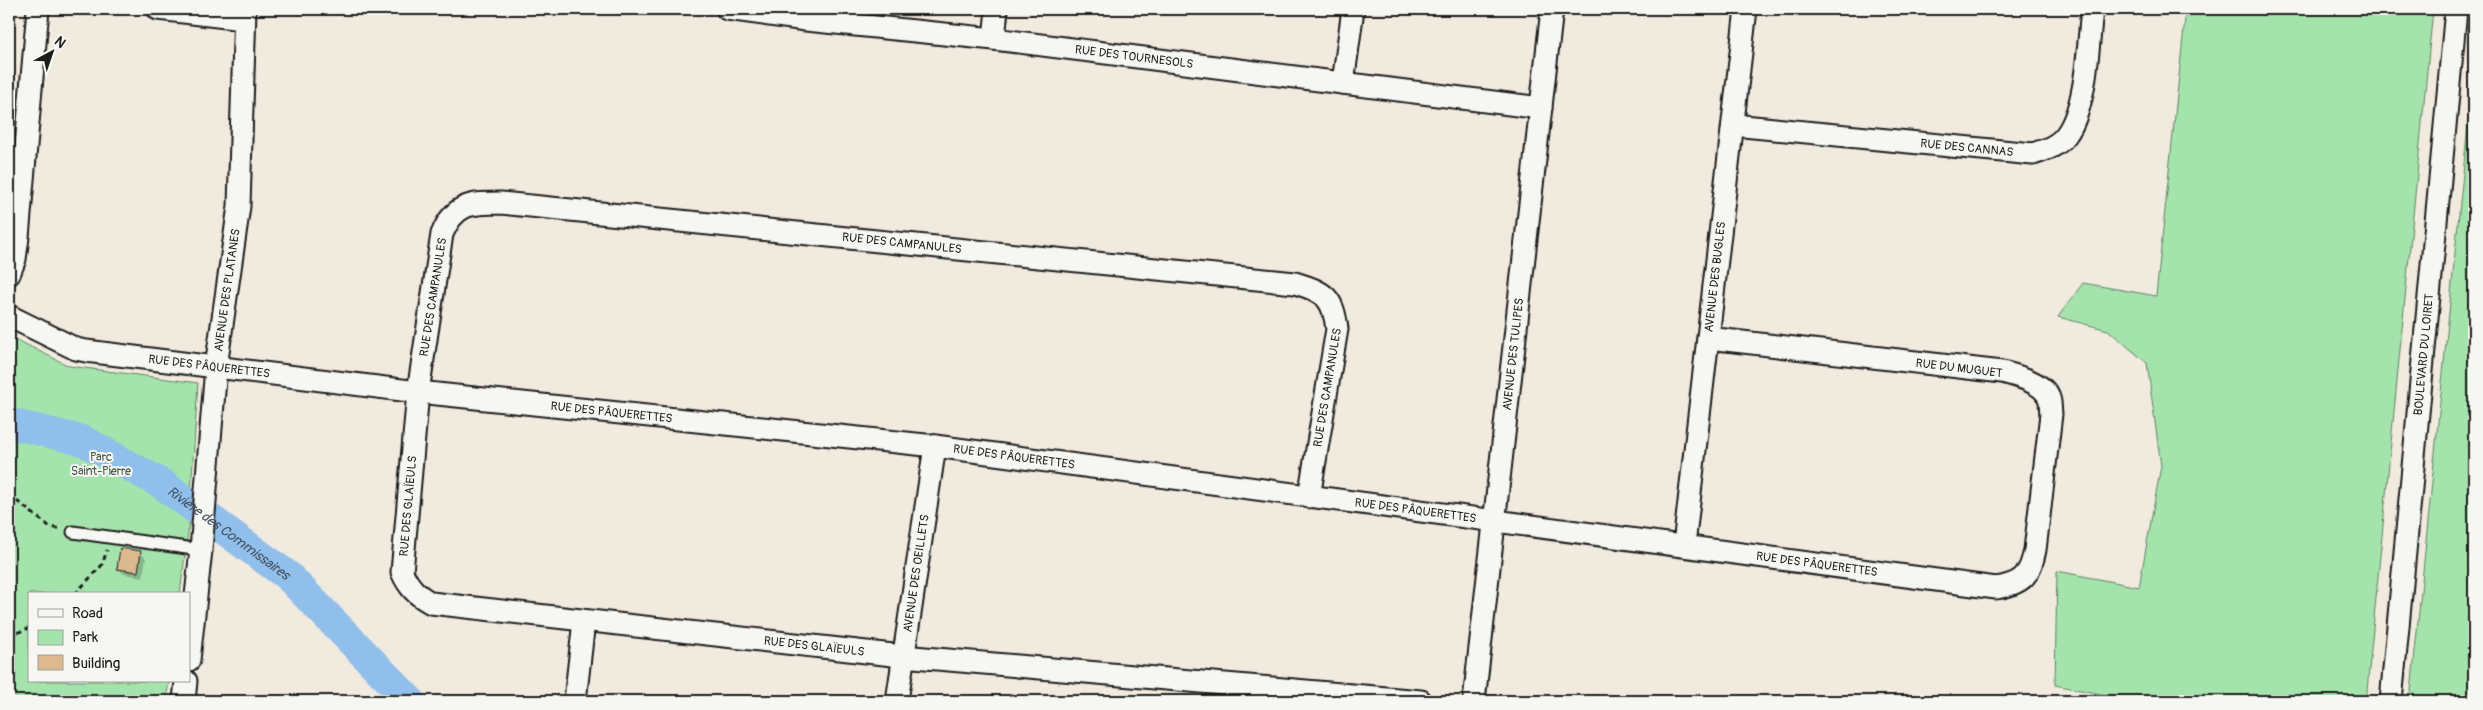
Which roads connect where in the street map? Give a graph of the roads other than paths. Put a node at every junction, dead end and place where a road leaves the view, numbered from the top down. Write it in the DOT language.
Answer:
graph roads {
  1 [pos="38,9"];
  2 [pos="158,9"];
  3 [pos="727,9"];
  4 [pos="997,9"];
  5 [pos="1353,9"];
  6 [pos="1552,9"];
  7 [pos="1746,9"];
  8 [pos="2092,9"];
  9 [pos="2456,9"];
  10 [pos="244,14"];
  11 [pos="807,14"];
  12 [pos="994,39"];
  13 [pos="1343,83"];
  14 [pos="1540,108"];
  15 [pos="1733,125"];
  16 [pos="9,274"];
  17 [pos="9,316"];
  18 [pos="1708,338"];
  19 [pos="216,368"];
  20 [pos="418,392"];
  21 [pos="935,446"];
  22 [pos="1309,497"];
  23 [pos="1495,521"];
  24 [pos="74,532"];
  25 [pos="1684,545"];
  26 [pos="201,550"];
  27 [pos="2023,579"];
  28 [pos="584,621"];
  29 [pos="190,651"];
  30 [pos="902,656"];
  31 [pos="186,682"];
  32 [pos="184,701"];
  33 [pos="575,701"];
  34 [pos="897,701"];
  35 [pos="1421,701"];
  36 [pos="1474,701"];
  37 [pos="2391,701"];
  1 -- 16 [label="street"];
  2 -- 10 [label="street"];
  3 -- 11 [label="street, RUE DES TOURNESOLS"];
  4 -- 12 [label="street"];
  5 -- 13 [label="street"];
  6 -- 14 [label="street, AVENUE DES TULIPES"];
  7 -- 15 [label="street, AVENUE DES BUGLES"];
  8 -- 15 [label="street, RUE DES CANNAS"];
  9 -- 37 [label="street, BOULEVARD DU LOIRET"];
  10 -- 19 [label="street, AVENUE DES PLATANES"];
  11 -- 12 [label="street, RUE DES TOURNESOLS"];
  12 -- 13 [label="street, RUE DES TOURNESOLS"];
  13 -- 14 [label="street, RUE DES TOURNESOLS"];
  14 -- 23 [label="street, AVENUE DES TULIPES"];
  15 -- 18 [label="street, AVENUE DES BUGLES"];
  17 -- 19 [label="street, RUE DES PÂQUERETTES"];
  18 -- 25 [label="street, AVENUE DES BUGLES"];
  18 -- 27 [label="street, RUE DU MUGUET"];
  19 -- 20 [label="street, RUE DES PÂQUERETTES"];
  19 -- 26 [label="street, AVENUE DES PLATANES"];
  20 -- 21 [label="street, RUE DES PÂQUERETTES"];
  20 -- 22 [label="street, RUE DES CAMPANULES"];
  20 -- 28 [label="street, RUE DES GLAÏEULS"];
  21 -- 22 [label="street, RUE DES PÂQUERETTES"];
  21 -- 30 [label="street, AVENUE DES OEILLETS"];
  22 -- 23 [label="street, RUE DES PÂQUERETTES"];
  23 -- 25 [label="street, RUE DES PÂQUERETTES"];
  23 -- 36 [label="street, AVENUE DES TULIPES"];
  24 -- 26 [label="lane"];
  25 -- 27 [label="street, RUE DES PÂQUERETTES"];
  26 -- 29 [label="street, AVENUE DES PLATANES"];
  28 -- 30 [label="street, RUE DES GLAÏEULS"];
  28 -- 33 [label="street"];
  30 -- 34 [label="street, AVENUE DES OEILLETS"];
  30 -- 35 [label="street, RUE DES GLAÏEULS"];
  31 -- 32 [label="street"];
}
